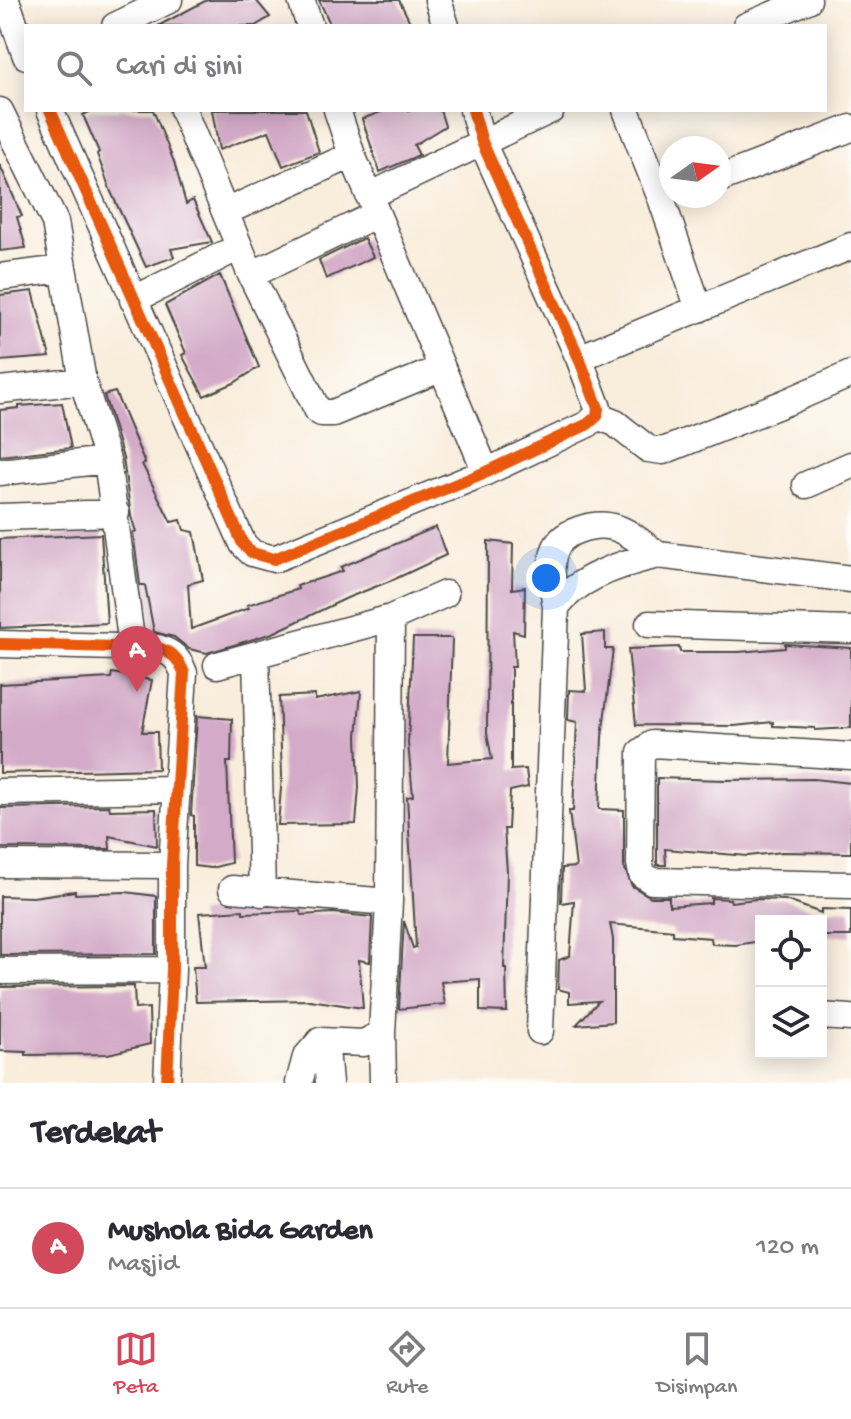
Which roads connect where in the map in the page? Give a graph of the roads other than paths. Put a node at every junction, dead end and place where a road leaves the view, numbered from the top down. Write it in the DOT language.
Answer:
graph roads {
  1 [pos="6,0"];
  2 [pos="169,0"];
  3 [pos="301,0"];
  4 [pos="438,0"];
  5 [pos="803,1"];
  6 [pos="143,13"];
  7 [pos="119,24"];
  8 [pos="309,24"];
  9 [pos="445,24"];
  10 [pos="751,24"];
  11 [pos="24,50"];
  12 [pos="0,111"];
  13 [pos="51,112"];
  14 [pos="184,112"];
  15 [pos="338,112"];
  16 [pos="474,112"];
  17 [pos="547,112"];
  18 [pos="627,112"];
  19 [pos="851,128"];
  20 [pos="482,142"];
  21 [pos="352,155"];
  22 [pos="731,174"];
  23 [pos="659,179"];
  24 [pos="373,205"];
  25 [pos="671,208"];
  26 [pos="225,212"];
  27 [pos="851,246"];
  28 [pos="239,247"];
  29 [pos="62,269"];
  30 [pos="251,275"];
  31 [pos="0,277"];
  32 [pos="133,300"];
  33 [pos="699,309"];
  34 [pos="579,358"];
  35 [pos="442,368"];
  36 [pos="851,374"];
  37 [pos="83,381"];
  38 [pos="0,390"];
  39 [pos="597,416"];
  40 [pos="107,460"];
  41 [pos="851,465"];
  42 [pos="0,472"];
  43 [pos="486,472"];
  44 [pos="806,485"];
  45 [pos="116,513"];
  46 [pos="0,517"];
  47 [pos="658,555"];
  48 [pos="851,579"];
  49 [pos="445,594"];
  50 [pos="556,607"];
  51 [pos="391,618"];
  52 [pos="649,624"];
  53 [pos="851,630"];
  54 [pos="0,644"];
  55 [pos="132,646"];
  56 [pos="256,655"];
  57 [pos="217,665"];
  58 [pos="851,756"];
  59 [pos="176,789"];
  60 [pos="0,792"];
  61 [pos="0,864"];
  62 [pos="172,865"];
  63 [pos="851,885"];
  64 [pos="232,889"];
  65 [pos="262,893"];
  66 [pos="389,902"];
  67 [pos="172,970"];
  68 [pos="0,971"];
  69 [pos="827,1016"];
  70 [pos="851,1018"];
  71 [pos="540,1031"];
  72 [pos="382,1033"];
  73 [pos="320,1041"];
  74 [pos="167,1083"];
  75 [pos="299,1083"];
  76 [pos="329,1083"];
  77 [pos="383,1083"];
  1 -- 11 [label="street"];
  2 -- 6 [label="street"];
  3 -- 8 [label="street"];
  4 -- 9 [label="street"];
  5 -- 10 [label="street"];
  6 -- 7 [label="street"];
  12 -- 29 [label="street"];
  13 -- 32 [label="street"];
  14 -- 26 [label="street"];
  15 -- 21 [label="street"];
  16 -- 20 [label="street"];
  17 -- 20 [label="street"];
  18 -- 23 [label="street"];
  19 -- 22 [label="street"];
  20 -- 24 [label="street"];
  20 -- 34 [label="street"];
  21 -- 24 [label="street"];
  21 -- 26 [label="street"];
  24 -- 30 [label="street"];
  24 -- 35 [label="street"];
  25 -- 33 [label="street"];
  26 -- 28 [label="street"];
  27 -- 33 [label="street"];
  28 -- 30 [label="street"];
  28 -- 32 [label="street"];
  29 -- 31 [label="street"];
  29 -- 37 [label="street"];
  30 -- 35 [label="street"];
  32 -- 43 [label="street"];
  33 -- 34 [label="street"];
  34 -- 39 [label="street"];
  35 -- 43 [label="street"];
  36 -- 39 [label="street"];
  37 -- 38 [label="street"];
  37 -- 40 [label="street"];
  39 -- 43 [label="street"];
  40 -- 42 [label="street"];
  40 -- 45 [label="street"];
  41 -- 44 [label="street"];
  45 -- 46 [label="street"];
  45 -- 55 [label="street"];
  47 -- 48 [label="street"];
  47 -- 50 [label="street"];
  47 -- 50 [label="street"];
  49 -- 51 [label="street"];
  50 -- 71 [label="street"];
  51 -- 56 [label="street"];
  51 -- 66 [label="street"];
  52 -- 53 [label="street"];
  54 -- 55 [label="street"];
  55 -- 59 [label="street"];
  56 -- 57 [label="street"];
  56 -- 65 [label="street"];
  58 -- 63 [label="street"];
  59 -- 60 [label="street"];
  59 -- 62 [label="street"];
  61 -- 62 [label="street"];
  62 -- 67 [label="street"];
  64 -- 65 [label="street"];
  65 -- 66 [label="street"];
  66 -- 72 [label="street"];
  67 -- 68 [label="street"];
  67 -- 74 [label="street"];
  69 -- 70 [label="street"];
  72 -- 73 [label="street"];
  72 -- 77 [label="street"];
  73 -- 75 [label="street"];
  73 -- 76 [label="street"];
}
